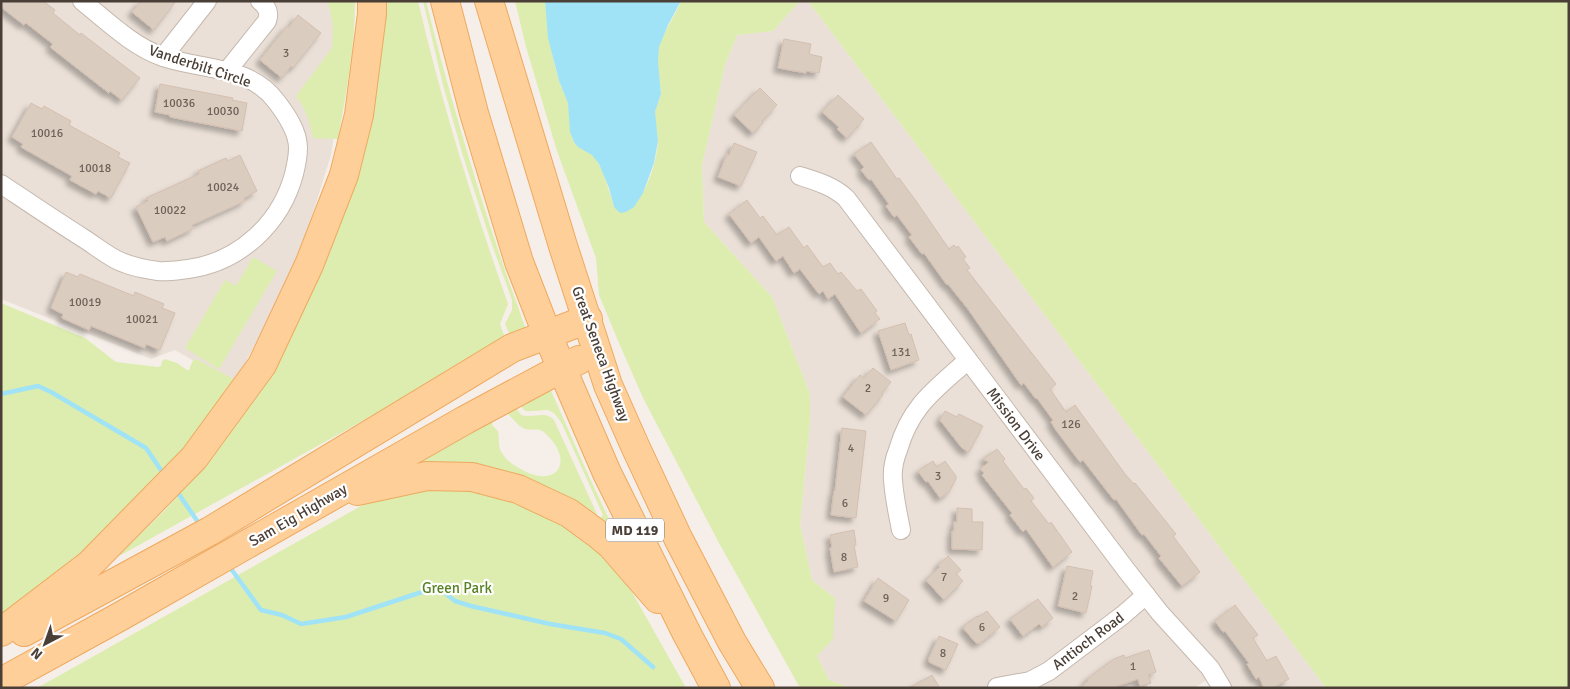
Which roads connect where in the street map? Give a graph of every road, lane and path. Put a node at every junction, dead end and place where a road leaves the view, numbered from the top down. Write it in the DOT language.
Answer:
graph roads {
  1 [pos="82,1"];
  2 [pos="207,1"];
  3 [pos="260,1"];
  4 [pos="372,1"];
  5 [pos="445,1"];
  6 [pos="489,1"];
  7 [pos="163,57"];
  8 [pos="227,71"];
  9 [pos="800,176"];
  10 [pos="1,184"];
  11 [pos="588,319"];
  12 [pos="548,334"];
  13 [pos="597,352"];
  14 [pos="968,360"];
  15 [pos="562,368"];
  16 [pos="324,500"];
  17 [pos="901,530"];
  18 [pos="1146,595"];
  19 [pos="1,632"];
  20 [pos="687,634"];
  21 [pos="1,644"];
  22 [pos="1,682"];
  23 [pos="997,686"];
  24 [pos="716,688"];
  25 [pos="760,688"];
  26 [pos="1222,688"];
  1 -- 7 [label="street, Vanderbilt Circle"];
  2 -- 7 [label="street"];
  3 -- 8 [label="street"];
  4 -- 19 [label="main road"];
  5 -- 12 [label="main road, MD 119"];
  6 -- 11 [label="main road, Great Seneca Highway / MD 119"];
  7 -- 8 [label="street, Vanderbilt Circle"];
  8 -- 10 [label="street, Vanderbilt Circle"];
  9 -- 14 [label="street, Mission Drive"];
  11 -- 12 [label="main road, Sam Eig Highway"];
  11 -- 13 [label="main road, Great Seneca Highway / MD 119"];
  12 -- 15 [label="main road, MD 119"];
  12 -- 21 [label="main road, Sam Eig Highway"];
  13 -- 15 [label="main road, Sam Eig Highway"];
  13 -- 25 [label="main road, Great Seneca Highway / MD 119"];
  14 -- 17 [label="street"];
  14 -- 18 [label="street, Mission Drive"];
  15 -- 16 [label="main road, Sam Eig Highway"];
  15 -- 20 [label="main road, MD 119"];
  16 -- 20 [label="main road"];
  16 -- 22 [label="main road, Sam Eig Highway"];
  18 -- 23 [label="street, Antioch Road"];
  18 -- 26 [label="street, Mission Drive"];
  20 -- 24 [label="main road, MD 119"];
}
